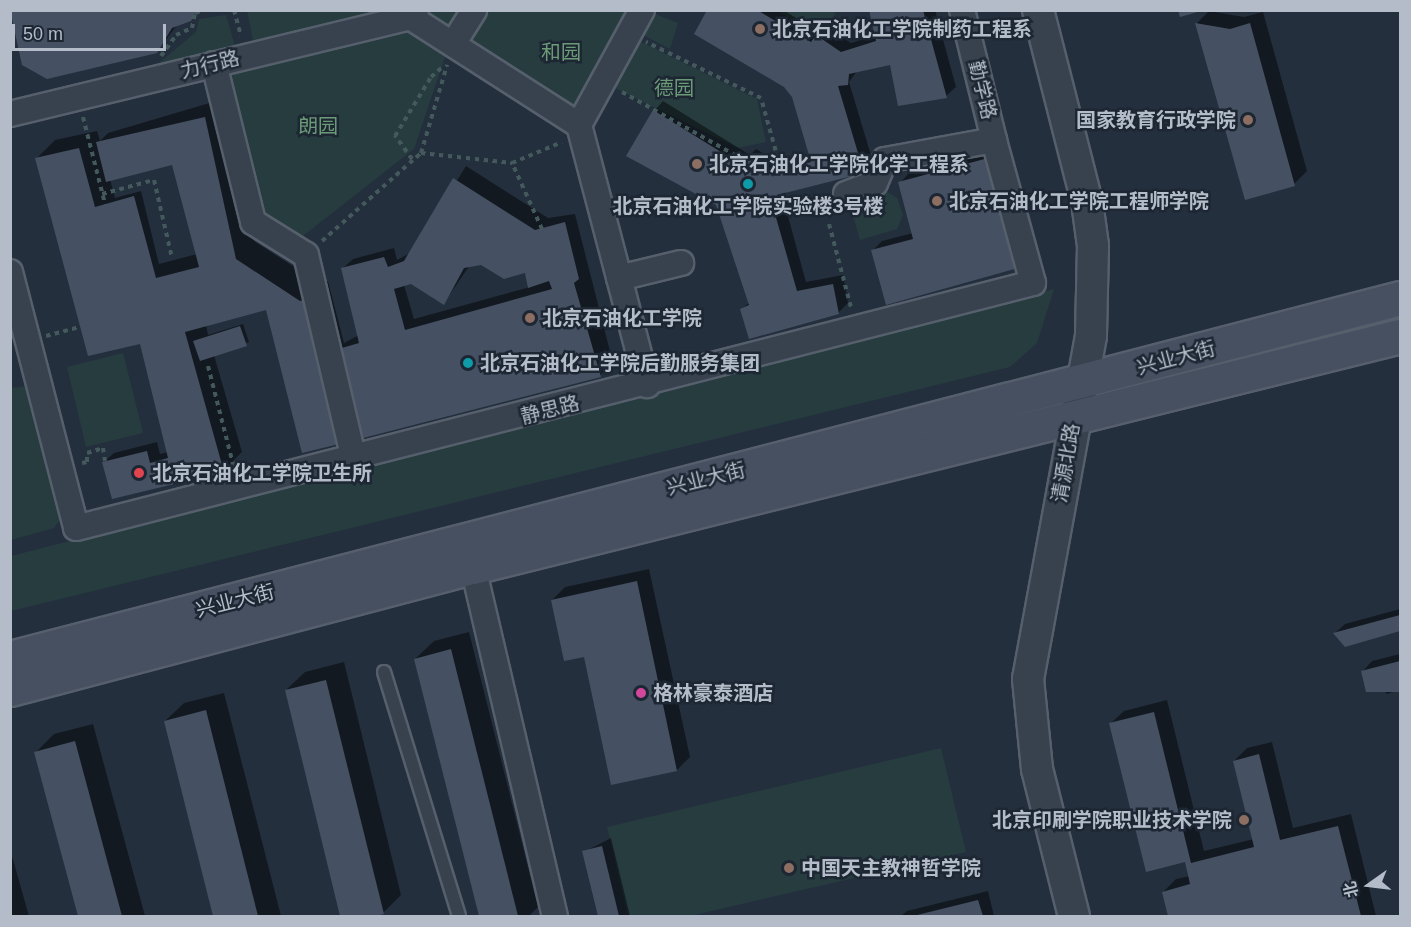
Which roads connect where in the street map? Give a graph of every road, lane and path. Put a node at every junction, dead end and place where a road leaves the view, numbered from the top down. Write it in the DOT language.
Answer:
graph roads {
  1 [pos="204,10"];
  2 [pos="474,10"];
  3 [pos="642,10"];
  4 [pos="962,10"];
  5 [pos="1038,10"];
  6 [pos="409,13"];
  7 [pos="629,34"];
  8 [pos="450,53"];
  9 [pos="214,64"];
  10 [pos="161,77"];
  11 [pos="603,81"];
  12 [pos="78,97"];
  13 [pos="10,114"];
  14 [pos="580,130"];
  15 [pos="994,140"];
  16 [pos="421,153"];
  17 [pos="412,159"];
  18 [pos="512,163"];
  19 [pos="102,194"];
  20 [pos="846,194"];
  21 [pos="105,204"];
  22 [pos="829,224"];
  23 [pos="542,229"];
  24 [pos="306,255"];
  25 [pos="172,258"];
  26 [pos="681,262"];
  27 [pos="10,272"];
  28 [pos="619,278"];
  29 [pos="1401,298"];
  30 [pos="80,327"];
  31 [pos="858,331"];
  32 [pos="1401,336"];
  33 [pos="28,341"];
  34 [pos="208,366"];
  35 [pos="1083,382"];
  36 [pos="647,385"];
  37 [pos="1073,422"];
  38 [pos="354,459"];
  39 [pos="105,461"];
  40 [pos="60,468"];
  41 [pos="239,489"];
  42 [pos="473,567"];
  43 [pos="10,658"];
  44 [pos="384,672"];
  45 [pos="10,688"];
  46 [pos="459,916"];
  47 [pos="555,916"];
  48 [pos="1074,916"];
  1 -- 10 [label="path"];
  2 -- 8 [label="street"];
  3 -- 7 [label="street"];
  4 -- 15 [label="street, 勤学路"];
  5 -- 35 [label="street, 清源北路"];
  6 -- 8 [label="street, 力行路"];
  6 -- 9 [label="street, 力行路"];
  7 -- 11 [label="street"];
  7 -- 11 [label="path"];
  8 -- 14 [label="street, 力行路"];
  8 -- 16 [label="path"];
  8 -- 17 [label="path"];
  9 -- 10 [label="street, 力行路"];
  9 -- 24 [label="street"];
  10 -- 12 [label="street, 力行路"];
  11 -- 14 [label="street"];
  12 -- 13 [label="street, 力行路"];
  12 -- 19 [label="path"];
  14 -- 18 [label="path"];
  14 -- 28 [label="street"];
  15 -- 20 [label="street, 勤学路"];
  15 -- 31 [label="street, 静思路"];
  16 -- 17 [label="path"];
  16 -- 18 [label="path"];
  17 -- 24 [label="path"];
  18 -- 23 [label="path"];
  19 -- 21 [label="path"];
  19 -- 25 [label="path"];
  22 -- 31 [label="path"];
  24 -- 38 [label="street"];
  26 -- 28 [label="street"];
  27 -- 33 [label="street"];
  28 -- 36 [label="street"];
  29 -- 35 [label="main road, 兴业大街"];
  30 -- 33 [label="path"];
  31 -- 36 [label="street, 静思路"];
  32 -- 37 [label="main road, 兴业大街"];
  33 -- 40 [label="street"];
  34 -- 41 [label="path"];
  35 -- 37 [label="street, 清源北路"];
  35 -- 43 [label="main road, 兴业大街"];
  36 -- 38 [label="street, 静思路"];
  37 -- 42 [label="main road, 兴业大街"];
  37 -- 48 [label="street, 清源北路"];
  38 -- 41 [label="street, 静思路"];
  39 -- 40 [label="path"];
  40 -- 41 [label="street, 静思路"];
  42 -- 45 [label="main road, 兴业大街"];
  42 -- 47 [label="street"];
  44 -- 46 [label="lane"];
}
